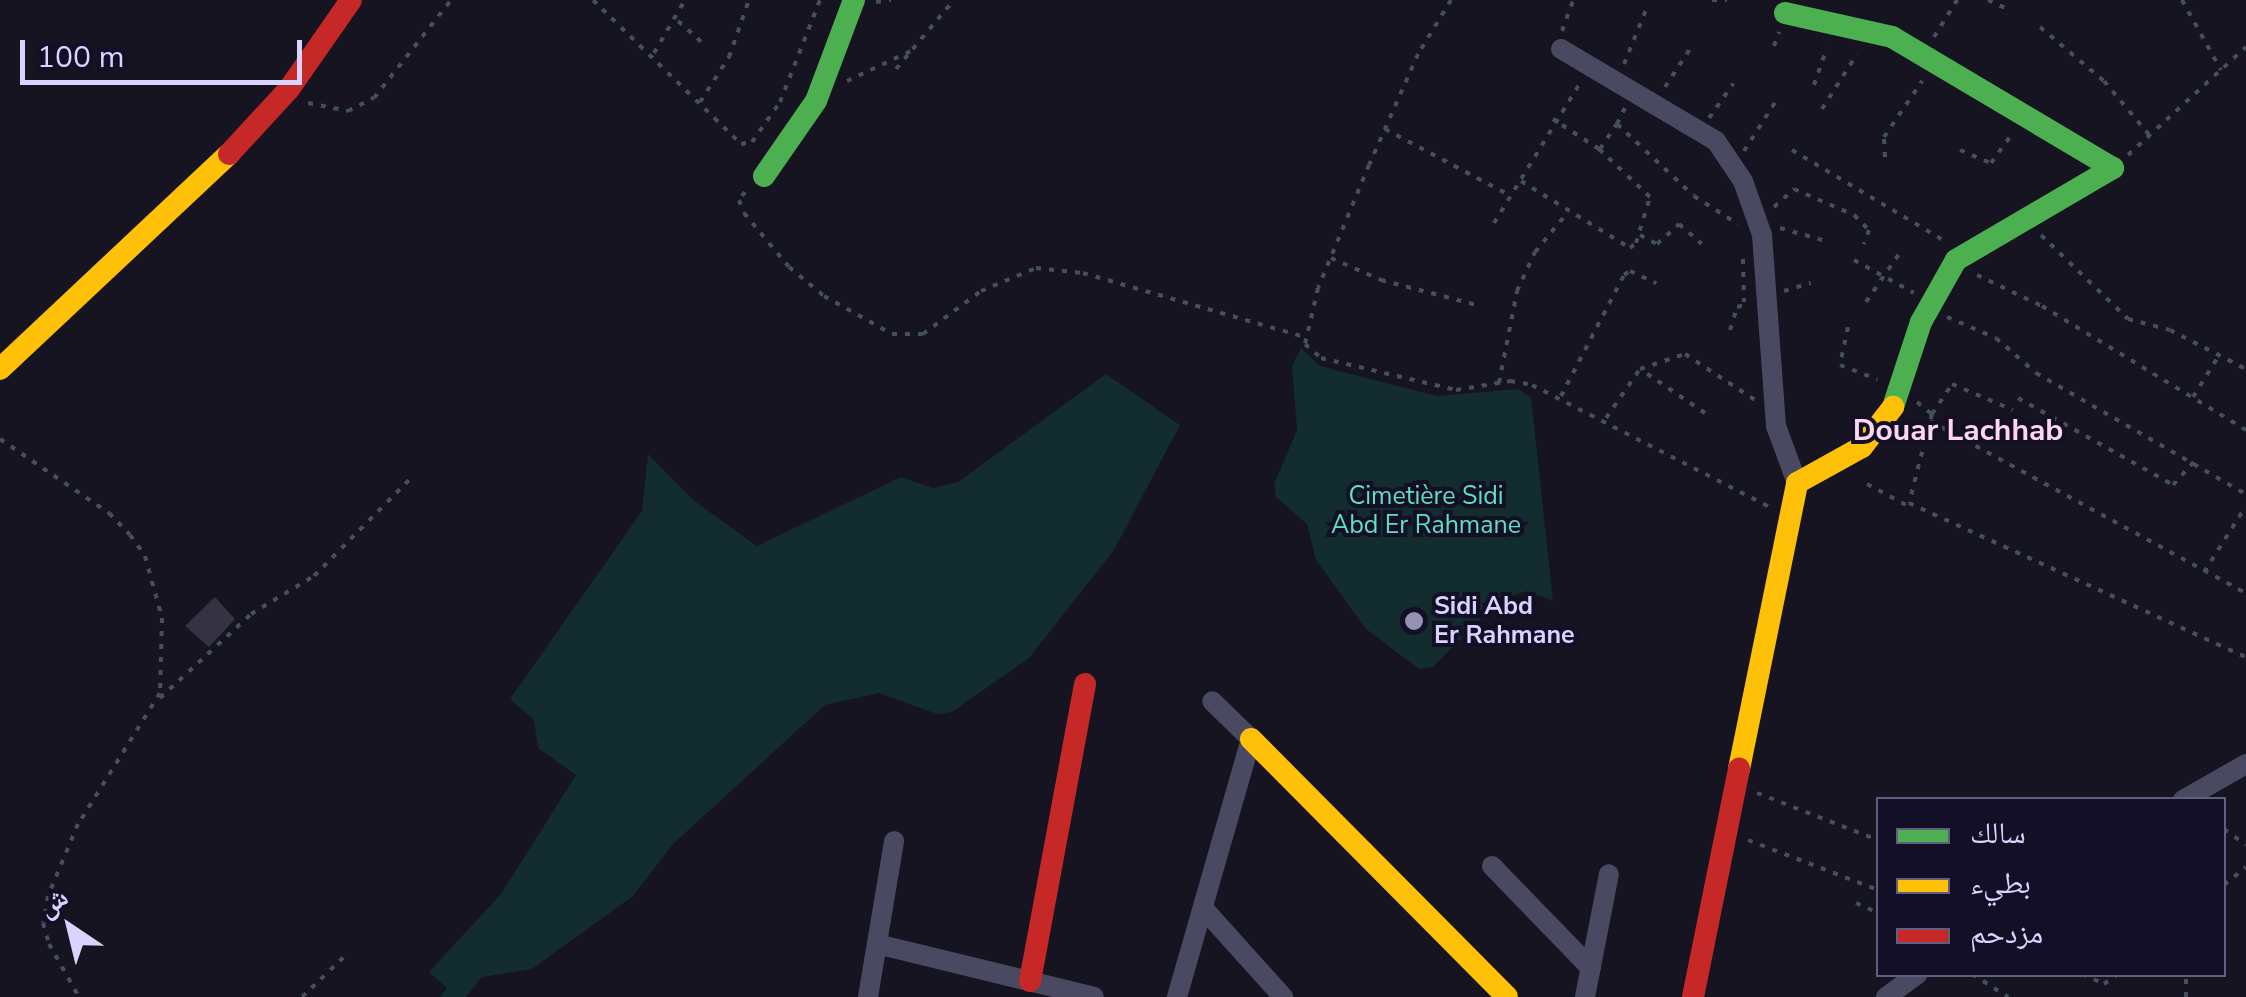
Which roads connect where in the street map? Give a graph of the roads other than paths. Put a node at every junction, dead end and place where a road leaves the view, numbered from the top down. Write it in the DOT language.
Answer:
graph roads {
  1 [pos="351,0"];
  2 [pos="854,0"];
  3 [pos="1785,13"];
  4 [pos="1560,49"];
  5 [pos="764,176"];
  6 [pos="0,370"];
  7 [pos="1797,483"];
  8 [pos="1084,684"];
  9 [pos="1212,702"];
  10 [pos="1251,739"];
  11 [pos="2246,764"];
  12 [pos="2188,797"];
  13 [pos="894,841"];
  14 [pos="1492,866"];
  15 [pos="1610,874"];
  16 [pos="1203,908"];
  17 [pos="877,944"];
  18 [pos="1591,968"];
  19 [pos="1914,977"];
  20 [pos="1030,981"];
  21 [pos="868,997"];
  22 [pos="1094,997"];
  23 [pos="1177,997"];
  24 [pos="1284,997"];
  25 [pos="1507,997"];
  26 [pos="1585,997"];
  27 [pos="1693,997"];
  28 [pos="1886,997"];
  1 -- 6 [label="street"];
  2 -- 5 [label="street"];
  3 -- 7 [label="street"];
  4 -- 7 [label="street"];
  7 -- 27 [label="street"];
  8 -- 20 [label="street"];
  9 -- 10 [label="street"];
  10 -- 16 [label="street"];
  10 -- 25 [label="street"];
  11 -- 12 [label="street"];
  13 -- 17 [label="street"];
  14 -- 18 [label="street"];
  15 -- 18 [label="street"];
  16 -- 23 [label="street"];
  16 -- 24 [label="street"];
  17 -- 20 [label="street"];
  17 -- 21 [label="street"];
  18 -- 26 [label="street"];
  19 -- 28 [label="street"];
  20 -- 22 [label="street"];
}
